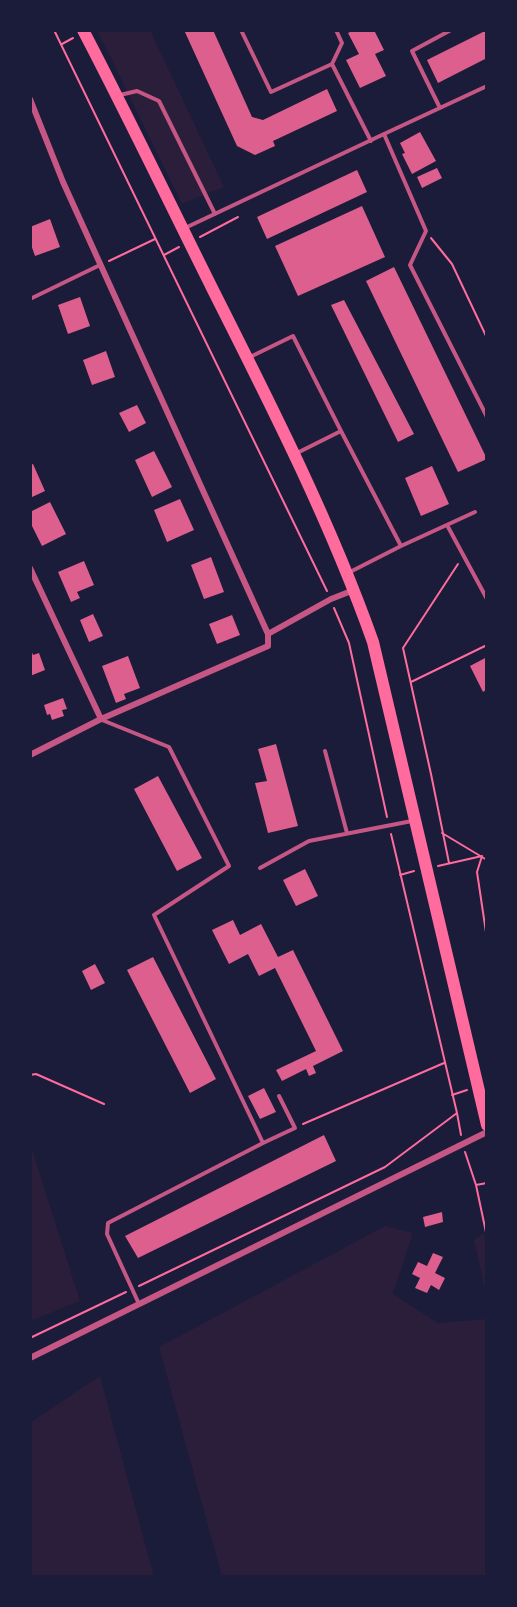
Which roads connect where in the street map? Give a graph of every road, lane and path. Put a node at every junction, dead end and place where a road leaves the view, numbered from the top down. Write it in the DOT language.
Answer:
graph roads {
  1 [pos="83,30"];
  2 [pos="241,30"];
  3 [pos="336,30"];
  4 [pos="451,30"];
  5 [pos="332,64"];
  6 [pos="487,86"];
  7 [pos="117,96"];
  8 [pos="30,99"];
  9 [pos="440,108"];
  10 [pos="384,134"];
  11 [pos="371,141"];
  12 [pos="215,214"];
  13 [pos="183,230"];
  14 [pos="426,231"];
  15 [pos="156,239"];
  16 [pos="101,264"];
  17 [pos="30,299"];
  18 [pos="487,338"];
  19 [pos="248,359"];
  20 [pos="487,417"];
  21 [pos="341,431"];
  22 [pos="294,454"];
  23 [pos="475,512"];
  24 [pos="447,525"];
  25 [pos="401,546"];
  26 [pos="464,555"];
  27 [pos="30,568"];
  28 [pos="348,573"];
  29 [pos="354,589"];
  30 [pos="487,599"];
  31 [pos="268,634"];
  32 [pos="487,645"];
  33 [pos="411,682"];
  34 [pos="101,719"];
  35 [pos="325,751"];
  36 [pos="30,755"];
  37 [pos="416,820"];
  38 [pos="347,833"];
  39 [pos="442,833"];
  40 [pos="482,856"];
  41 [pos="487,860"];
  42 [pos="260,868"];
  43 [pos="487,939"];
  44 [pos="444,1062"];
  45 [pos="30,1075"];
  46 [pos="279,1096"];
  47 [pos="104,1104"];
  48 [pos="457,1113"];
  49 [pos="487,1125"];
  50 [pos="295,1128"];
  51 [pos="487,1132"];
  52 [pos="263,1143"];
  53 [pos="487,1183"];
  54 [pos="476,1185"];
  55 [pos="483,1220"];
  56 [pos="487,1237"];
  57 [pos="132,1289"];
  58 [pos="139,1304"];
  59 [pos="30,1338"];
  60 [pos="30,1358"];
  1 -- 7 [label="main road"];
  2 -- 5 [label="lane"];
  3 -- 5 [label="lane"];
  4 -- 9 [label="lane"];
  5 -- 11 [label="lane"];
  6 -- 9 [label="lane"];
  7 -- 12 [label="lane"];
  7 -- 13 [label="main road"];
  8 -- 16 [label="street"];
  9 -- 10 [label="lane"];
  10 -- 11 [label="lane"];
  10 -- 14 [label="lane"];
  11 -- 12 [label="lane"];
  12 -- 13 [label="lane"];
  13 -- 19 [label="main road"];
  14 -- 18 [label="path"];
  14 -- 20 [label="lane"];
  15 -- 16 [label="path"];
  16 -- 17 [label="lane"];
  16 -- 31 [label="street"];
  19 -- 21 [label="lane"];
  19 -- 22 [label="main road"];
  21 -- 22 [label="lane"];
  21 -- 25 [label="lane"];
  22 -- 28 [label="main road"];
  23 -- 24 [label="lane"];
  24 -- 25 [label="lane"];
  24 -- 26 [label="lane"];
  25 -- 28 [label="lane"];
  26 -- 30 [label="lane"];
  26 -- 33 [label="path"];
  27 -- 34 [label="street"];
  28 -- 29 [label="main road"];
  29 -- 31 [label="street"];
  29 -- 37 [label="main road"];
  31 -- 34 [label="street"];
  32 -- 33 [label="path"];
  33 -- 39 [label="path"];
  34 -- 36 [label="street"];
  34 -- 52 [label="lane"];
  35 -- 38 [label="lane"];
  37 -- 38 [label="lane"];
  37 -- 49 [label="main road"];
  38 -- 42 [label="lane"];
  39 -- 40 [label="path"];
  39 -- 40 [label="path"];
  40 -- 41 [label="path"];
  40 -- 43 [label="path"];
  44 -- 50 [label="path"];
  45 -- 47 [label="path"];
  46 -- 50 [label="lane"];
  48 -- 57 [label="path"];
  50 -- 52 [label="lane"];
  51 -- 58 [label="street"];
  52 -- 57 [label="lane"];
  53 -- 54 [label="path"];
  55 -- 56 [label="path"];
  57 -- 58 [label="lane"];
  57 -- 59 [label="path"];
  58 -- 60 [label="street"];
}
